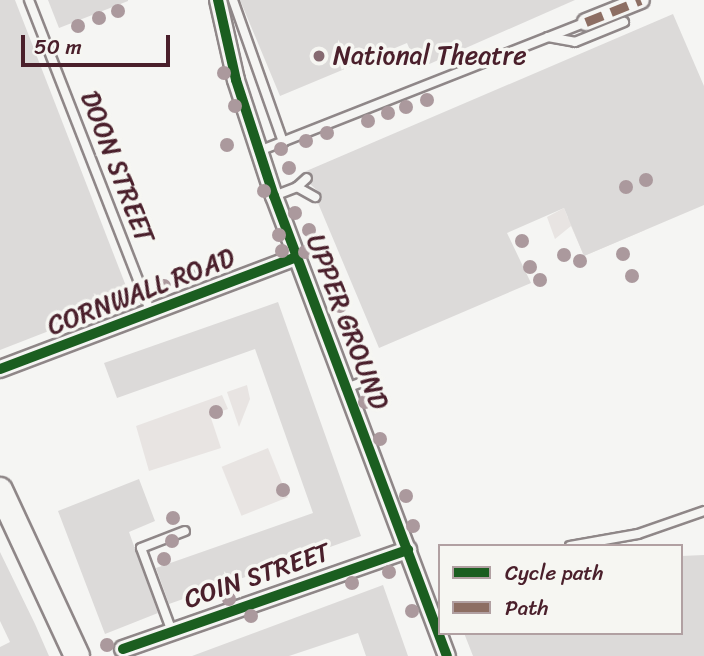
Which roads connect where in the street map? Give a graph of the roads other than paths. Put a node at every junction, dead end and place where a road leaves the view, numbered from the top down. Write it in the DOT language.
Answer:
graph roads {
  1 [pos="29,0"];
  2 [pos="218,0"];
  3 [pos="233,0"];
  4 [pos="641,0"];
  5 [pos="586,22"];
  6 [pos="624,22"];
  7 [pos="548,37"];
  8 [pos="283,142"];
  9 [pos="259,151"];
  10 [pos="307,178"];
  11 [pos="297,187"];
  12 [pos="274,196"];
  13 [pos="315,197"];
  14 [pos="297,257"];
  15 [pos="150,310"];
  16 [pos="0,369"];
  17 [pos="367,380"];
  18 [pos="349,387"];
  19 [pos="0,490"];
  20 [pos="704,511"];
  21 [pos="185,531"];
  22 [pos="581,544"];
  23 [pos="408,550"];
  24 [pos="433,599"];
  25 [pos="438,619"];
  26 [pos="171,629"];
  27 [pos="442,635"];
  28 [pos="123,649"];
  29 [pos="77,656"];
  30 [pos="447,656"];
  1 -- 15 [label="lane, DOON STREET"];
  2 -- 9 [label="street, UPPER GROUND"];
  3 -- 8 [label="lane"];
  4 -- 5 [label="street"];
  5 -- 7 [label="lane"];
  6 -- 7 [label="lane"];
  7 -- 8 [label="lane"];
  8 -- 9 [label="lane"];
  9 -- 12 [label="street, UPPER GROUND"];
  10 -- 11 [label="lane"];
  11 -- 12 [label="lane"];
  11 -- 13 [label="lane"];
  12 -- 14 [label="street, UPPER GROUND"];
  14 -- 15 [label="street, CORNWALL ROAD"];
  14 -- 18 [label="street, UPPER GROUND"];
  15 -- 16 [label="street, CORNWALL ROAD"];
  17 -- 18 [label="lane"];
  18 -- 23 [label="street, UPPER GROUND"];
  19 -- 29 [label="main road"];
  20 -- 22 [label="lane"];
  21 -- 26 [label="lane"];
  23 -- 24 [label="street, UPPER GROUND"];
  23 -- 26 [label="street, COIN STREET"];
  24 -- 25 [label="street, UPPER GROUND"];
  26 -- 28 [label="street, COIN STREET"];
  27 -- 30 [label="street, UPPER GROUND"];
}
